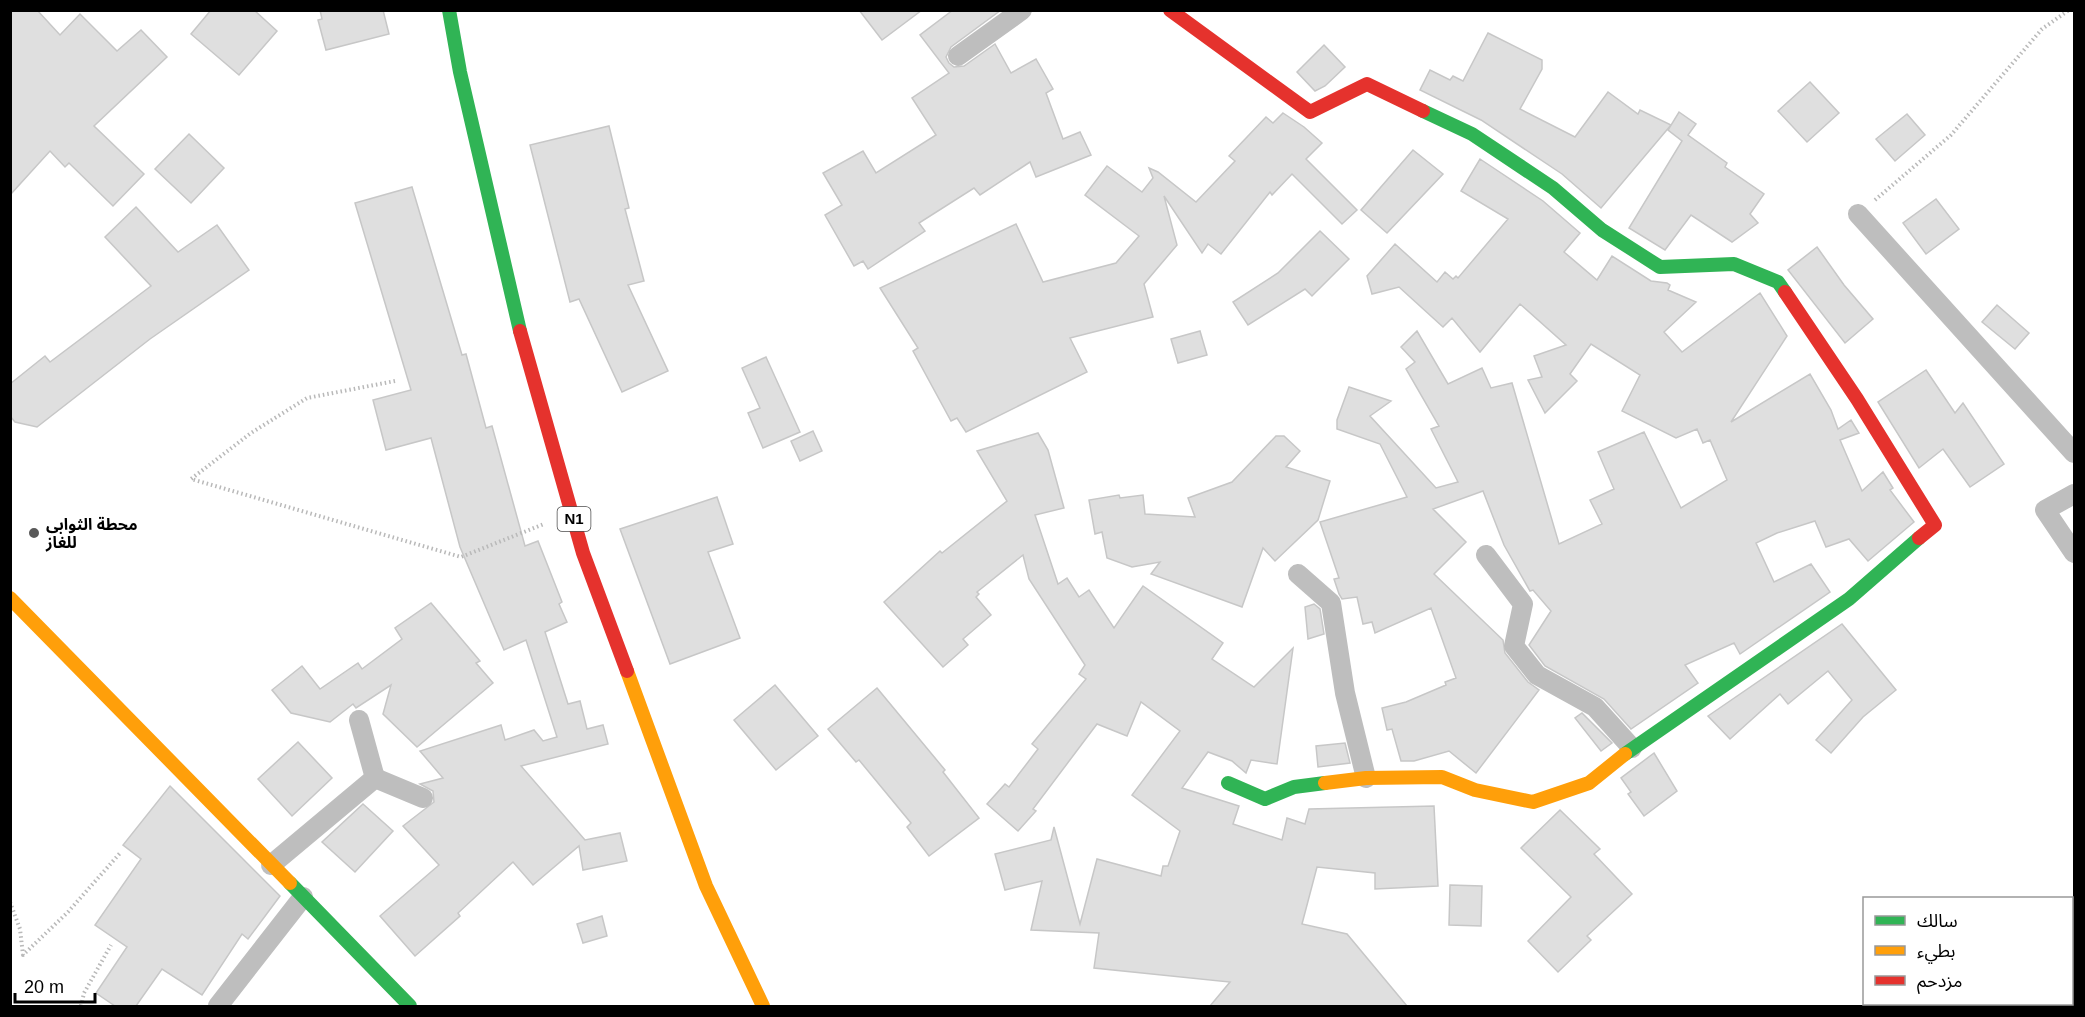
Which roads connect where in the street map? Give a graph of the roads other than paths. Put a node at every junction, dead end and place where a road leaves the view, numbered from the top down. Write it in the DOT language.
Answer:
graph roads {
  1 [pos="449,10"];
  2 [pos="1022,10"];
  3 [pos="1170,10"];
  4 [pos="958,56"];
  5 [pos="1858,214"];
  6 [pos="2074,453"];
  7 [pos="2074,494"];
  8 [pos="2074,553"];
  9 [pos="1486,555"];
  10 [pos="1298,574"];
  11 [pos="10,598"];
  12 [pos="359,720"];
  13 [pos="1632,748"];
  14 [pos="375,778"];
  15 [pos="1366,778"];
  16 [pos="1228,783"];
  17 [pos="423,798"];
  18 [pos="271,864"];
  19 [pos="303,897"];
  20 [pos="218,1006"];
  21 [pos="410,1006"];
  22 [pos="762,1006"];
  1 -- 22 [label="main road, N1"];
  2 -- 4 [label="street"];
  3 -- 13 [label="main road"];
  5 -- 6 [label="street"];
  7 -- 8 [label="street"];
  9 -- 13 [label="street"];
  10 -- 15 [label="street"];
  11 -- 18 [label="main road"];
  12 -- 14 [label="street"];
  13 -- 15 [label="main road"];
  14 -- 17 [label="street"];
  14 -- 18 [label="street"];
  15 -- 16 [label="main road"];
  18 -- 19 [label="main road"];
  19 -- 20 [label="street"];
  19 -- 21 [label="main road"];
}
